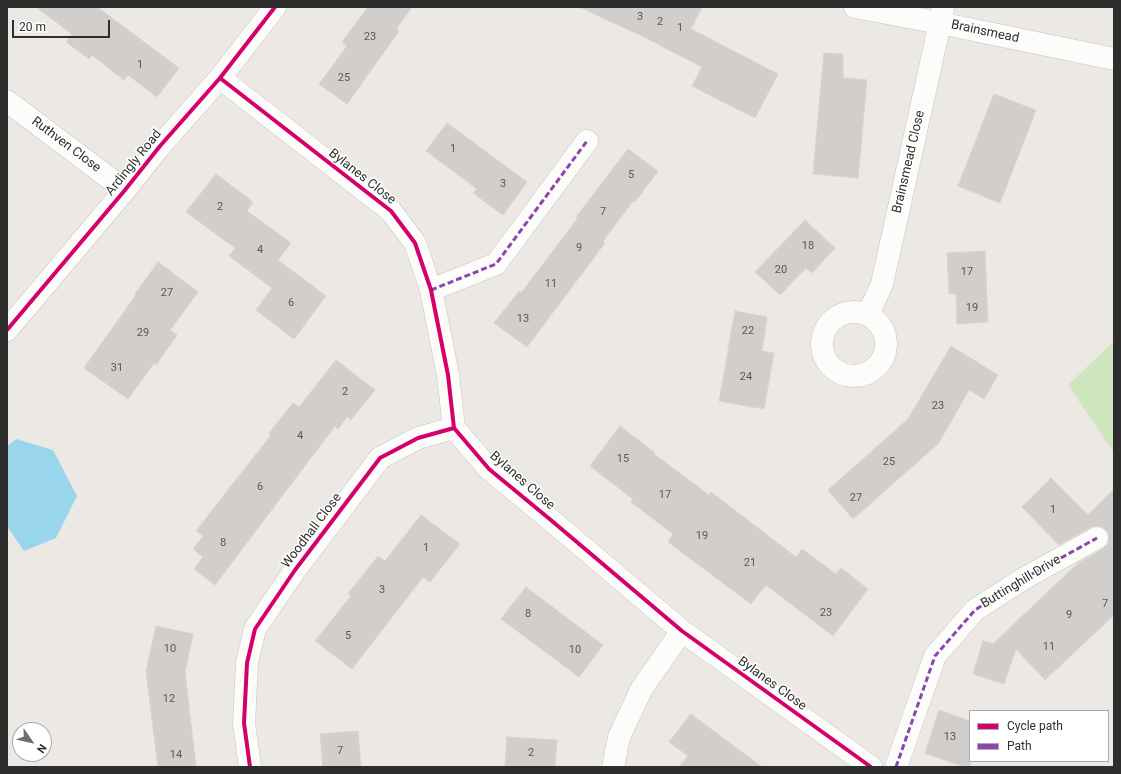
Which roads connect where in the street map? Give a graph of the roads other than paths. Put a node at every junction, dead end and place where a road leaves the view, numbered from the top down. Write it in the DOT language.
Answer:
graph roads {
  1 [pos="275,7"];
  2 [pos="855,7"];
  3 [pos="942,15"];
  4 [pos="1114,59"];
  5 [pos="220,78"];
  6 [pos="7,101"];
  7 [pos="587,141"];
  8 [pos="126,190"];
  9 [pos="431,290"];
  10 [pos="868,315"];
  11 [pos="7,330"];
  12 [pos="454,428"];
  13 [pos="1097,538"];
  14 [pos="682,631"];
  15 [pos="250,767"];
  16 [pos="613,767"];
  17 [pos="871,767"];
  18 [pos="896,767"];
  1 -- 5 [label="street, Ardingly Road"];
  2 -- 3 [label="street, Brainsmead"];
  3 -- 4 [label="street, Brainsmead"];
  3 -- 10 [label="street, Brainsmead Close"];
  5 -- 8 [label="street, Ardingly Road"];
  5 -- 9 [label="street, Bylanes Close"];
  6 -- 8 [label="street, Ruthven Close"];
  7 -- 9 [label="street"];
  8 -- 11 [label="street, Ardingly Road"];
  9 -- 12 [label="street, Bylanes Close"];
  12 -- 14 [label="street, Bylanes Close"];
  12 -- 15 [label="street, Woodhall Close"];
  13 -- 18 [label="street, Buttinghill Drive"];
  14 -- 16 [label="street"];
  14 -- 17 [label="street, Bylanes Close"];
}
